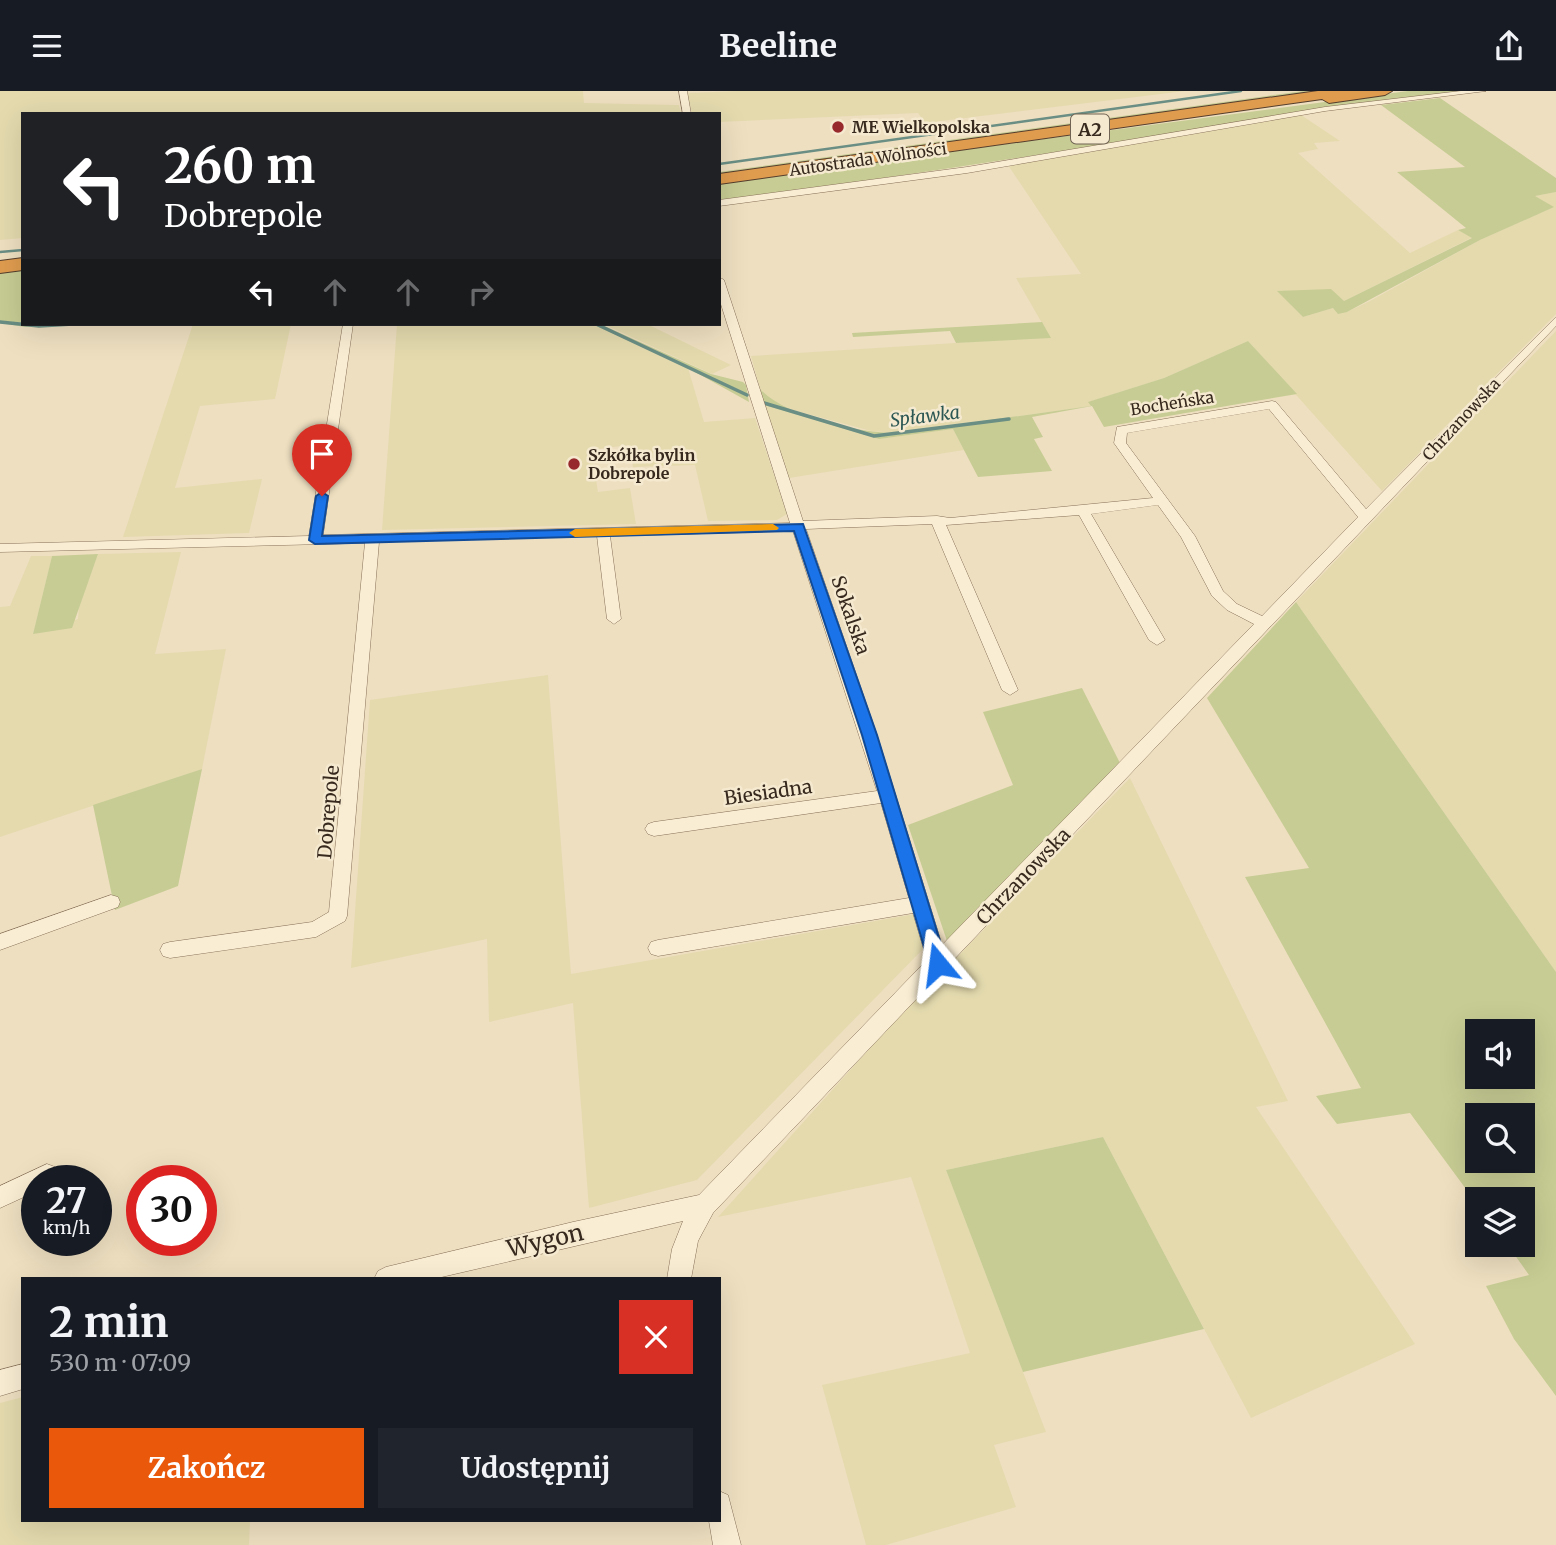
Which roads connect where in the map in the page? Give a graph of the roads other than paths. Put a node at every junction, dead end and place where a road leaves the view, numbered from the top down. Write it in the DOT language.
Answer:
graph roads {
  1 [pos="683,91"];
  2 [pos="1288,91"];
  3 [pos="1350,91"];
  4 [pos="1385,91"];
  5 [pos="1482,91"];
  6 [pos="1260,97"];
  7 [pos="1148,111"];
  8 [pos="687,112"];
  9 [pos="721,169"];
  10 [pos="721,179"];
  11 [pos="721,202"];
  12 [pos="21,257"];
  13 [pos="0,260"];
  14 [pos="21,264"];
  15 [pos="0,267"];
  16 [pos="721,286"];
  17 [pos="1556,320"];
  18 [pos="348,326"];
  19 [pos="1162,501"];
  20 [pos="1083,510"];
  21 [pos="1366,518"];
  22 [pos="937,520"];
  23 [pos="799,527"];
  24 [pos="603,532"];
  25 [pos="372,538"];
  26 [pos="315,540"];
  27 [pos="0,548"];
  28 [pos="614,619"];
  29 [pos="1265,624"];
  30 [pos="1157,640"];
  31 [pos="1010,690"];
  32 [pos="888,796"];
  33 [pos="654,829"];
  34 [pos="111,902"];
  35 [pos="920,904"];
  36 [pos="0,942"];
  37 [pos="658,948"];
  38 [pos="170,950"];
  39 [pos="938,964"];
  40 [pos="21,1187"];
  41 [pos="0,1197"];
  42 [pos="705,1205"];
  43 [pos="394,1277"];
  44 [pos="679,1277"];
  45 [pos="21,1377"];
  46 [pos="0,1383"];
  47 [pos="721,1514"];
  48 [pos="727,1545"];
  1 -- 8 [label="street"];
  2 -- 7 [label="highway, Autostrada Wolności / A2"];
  3 -- 6 [label="highway, Autostrada Wolności / A2"];
  4 -- 6 [label="highway"];
  5 -- 11 [label="street"];
  6 -- 7 [label="highway"];
  6 -- 10 [label="highway, Autostrada Wolności / A2"];
  7 -- 9 [label="highway, Autostrada Wolności / A2"];
  12 -- 13 [label="highway"];
  14 -- 15 [label="highway"];
  16 -- 23 [label="street, Sokalska"];
  17 -- 21 [label="street, Chrzanowska"];
  18 -- 26 [label="street"];
  19 -- 20 [label="street"];
  19 -- 21 [label="street, Bocheńska"];
  19 -- 29 [label="street, Bocheńska"];
  20 -- 22 [label="street"];
  20 -- 30 [label="street"];
  21 -- 29 [label="street, Chrzanowska"];
  22 -- 23 [label="street"];
  22 -- 31 [label="street"];
  23 -- 24 [label="street"];
  23 -- 32 [label="street, Sokalska"];
  24 -- 25 [label="street"];
  24 -- 28 [label="street"];
  25 -- 26 [label="street"];
  25 -- 38 [label="street, Dobrepole"];
  26 -- 27 [label="street"];
  29 -- 39 [label="street, Chrzanowska"];
  32 -- 33 [label="street, Biesiadna"];
  32 -- 35 [label="street, Sokalska"];
  34 -- 36 [label="street"];
  35 -- 37 [label="street"];
  35 -- 39 [label="street, Sokalska"];
  39 -- 42 [label="street, Chrzanowska"];
  40 -- 41 [label="street"];
  42 -- 43 [label="street, Wygon"];
  42 -- 44 [label="street, Chrzanowska"];
  45 -- 46 [label="street"];
  47 -- 48 [label="street"];
}
